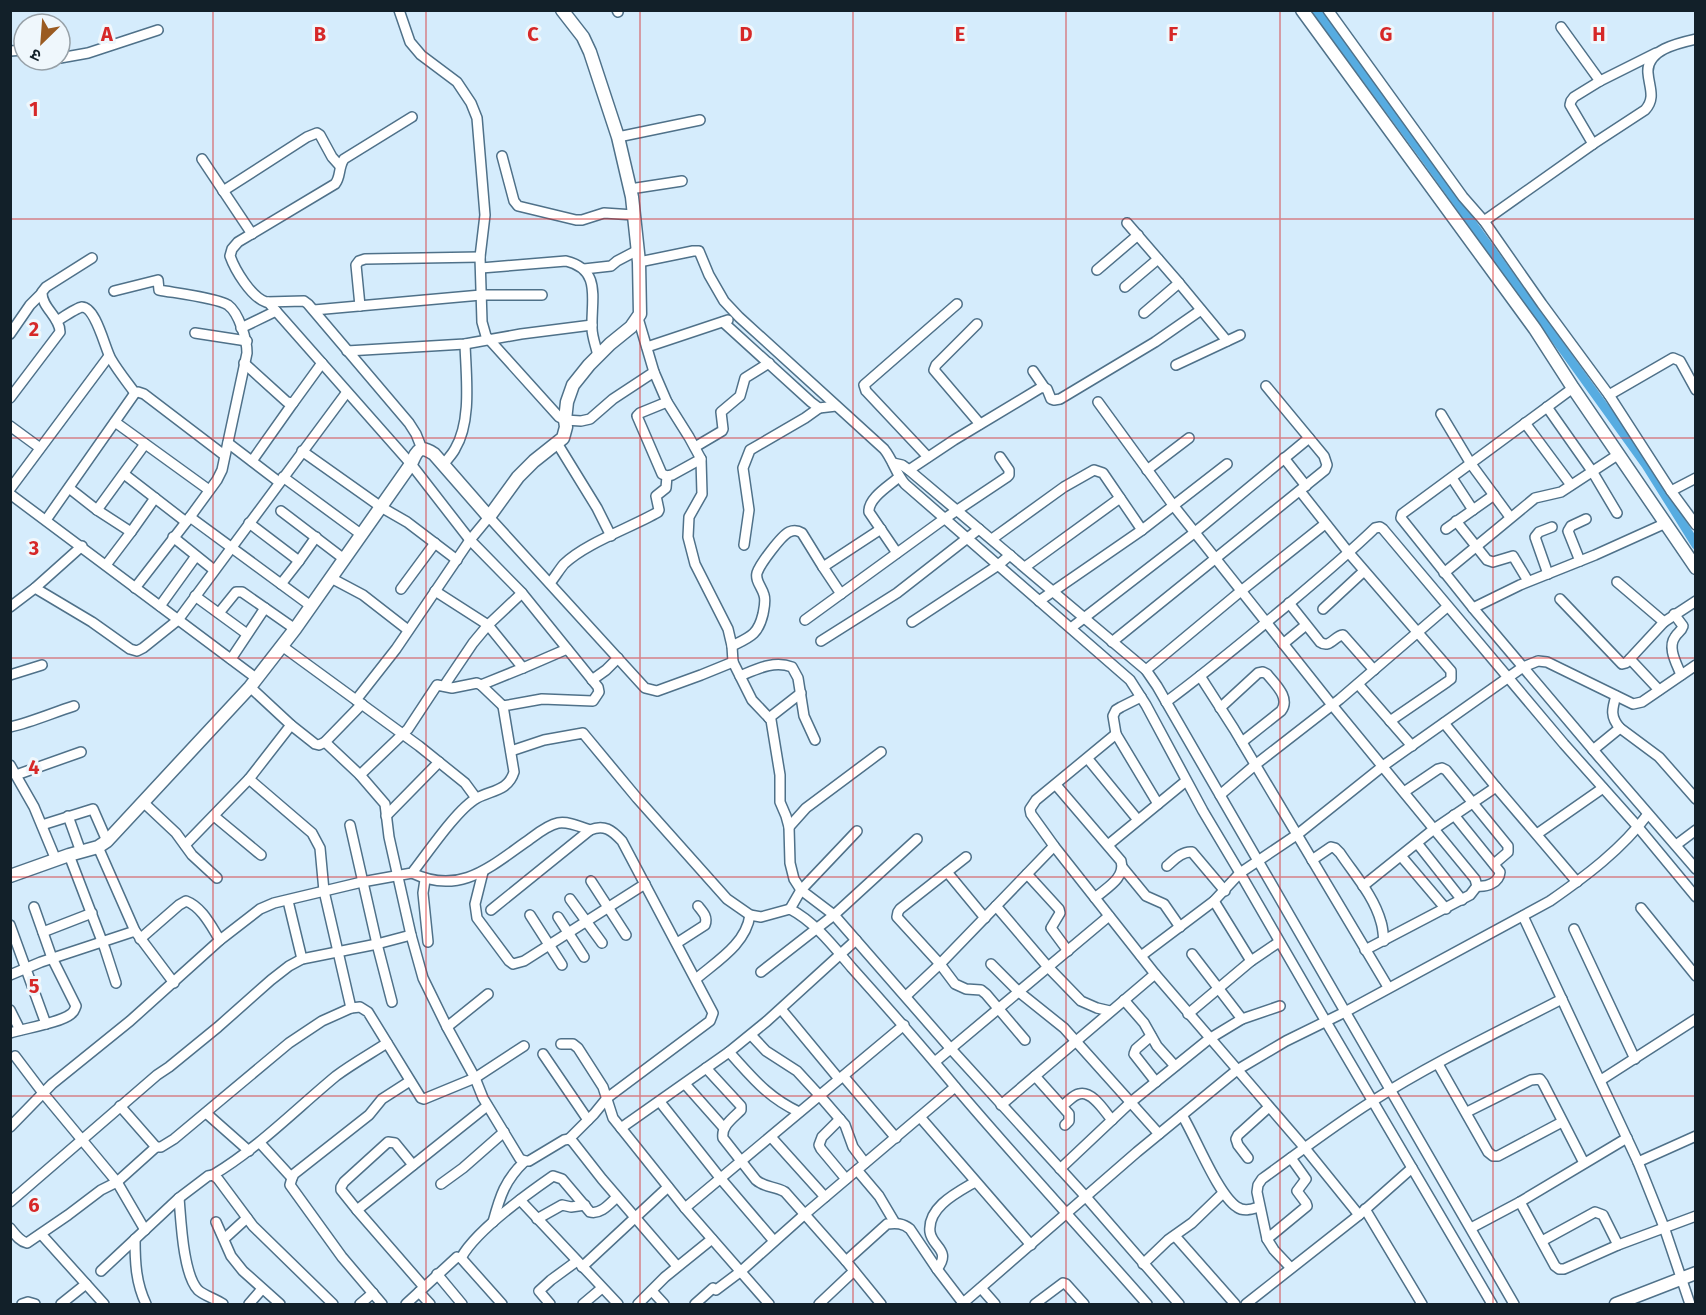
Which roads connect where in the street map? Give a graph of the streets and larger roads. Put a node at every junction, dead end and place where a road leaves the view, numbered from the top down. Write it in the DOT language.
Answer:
graph roads {
  1 [pos="399,10"];
  2 [pos="562,10"];
  3 [pos="1302,10"];
  4 [pos="1328,10"];
  5 [pos="1561,27"];
  6 [pos="158,30"];
  7 [pos="1695,39"];
  8 [pos="1659,52"];
  9 [pos="72,56"];
  10 [pos="1600,81"];
  11 [pos="412,117"];
  12 [pos="700,120"];
  13 [pos="618,137"];
  14 [pos="1593,144"];
  15 [pos="502,156"];
  16 [pos="202,159"];
  17 [pos="340,166"];
  18 [pos="682,181"];
  19 [pos="630,189"];
  20 [pos="223,191"];
  21 [pos="634,215"];
  22 [pos="1484,221"];
  23 [pos="1127,223"];
  24 [pos="252,234"];
  25 [pos="1138,235"];
  26 [pos="639,256"];
  27 [pos="480,257"];
  28 [pos="92,258"];
  29 [pos="1158,259"];
  30 [pos="481,268"];
  31 [pos="584,269"];
  32 [pos="1097,270"];
  33 [pos="1179,283"];
  34 [pos="1125,287"];
  35 [pos="114,291"];
  36 [pos="41,294"];
  37 [pos="542,295"];
  38 [pos="482,296"];
  39 [pos="268,302"];
  40 [pos="957,304"];
  41 [pos="360,306"];
  42 [pos="314,309"];
  43 [pos="276,310"];
  44 [pos="1201,310"];
  45 [pos="1144,313"];
  46 [pos="739,317"];
  47 [pos="638,318"];
  48 [pos="57,321"];
  49 [pos="723,322"];
  50 [pos="592,324"];
  51 [pos="977,324"];
  52 [pos="241,328"];
  53 [pos="195,333"];
  54 [pos="10,334"];
  55 [pos="1240,335"];
  56 [pos="489,340"];
  57 [pos="247,341"];
  58 [pos="1227,341"];
  59 [pos="465,344"];
  60 [pos="647,347"];
  61 [pos="347,351"];
  62 [pos="109,356"];
  63 [pos="598,356"];
  64 [pos="244,363"];
  65 [pos="322,363"];
  66 [pos="769,363"];
  67 [pos="1176,365"];
  68 [pos="1034,371"];
  69 [pos="654,372"];
  70 [pos="1266,386"];
  71 [pos="1044,387"];
  72 [pos="1573,388"];
  73 [pos="1695,390"];
  74 [pos="347,392"];
  75 [pos="135,393"];
  76 [pos="1609,395"];
  77 [pos="10,398"];
  78 [pos="667,402"];
  79 [pos="1098,402"];
  80 [pos="293,403"];
  81 [pos="836,406"];
  82 [pos="1548,407"];
  83 [pos="819,408"];
  84 [pos="1441,414"];
  85 [pos="565,420"];
  86 [pos="115,422"];
  87 [pos="1525,423"];
  88 [pos="980,424"];
  89 [pos="10,426"];
  90 [pos="1189,438"];
  91 [pos="1309,438"];
  92 [pos="228,443"];
  93 [pos="557,443"];
  94 [pos="145,444"];
  95 [pos="695,447"];
  96 [pos="40,448"];
  97 [pos="422,449"];
  98 [pos="302,451"];
  99 [pos="1619,454"];
  100 [pos="224,455"];
  101 [pos="928,457"];
  102 [pos="1000,457"];
  103 [pos="1284,458"];
  104 [pos="701,459"];
  105 [pos="252,461"];
  106 [pos="893,463"];
  107 [pos="411,464"];
  108 [pos="444,464"];
  109 [pos="1227,464"];
  110 [pos="1471,464"];
  111 [pos="909,470"];
  112 [pos="1147,470"];
  113 [pos="1592,471"];
  114 [pos="124,474"];
  115 [pos="667,476"];
  116 [pos="898,477"];
  117 [pos="1452,478"];
  118 [pos="1695,478"];
  119 [pos="281,480"];
  120 [pos="1571,485"];
  121 [pos="69,488"];
  122 [pos="1303,489"];
  123 [pos="208,490"];
  124 [pos="1671,491"];
  125 [pos="10,492"];
  126 [pos="1494,495"];
  127 [pos="155,498"];
  128 [pos="1120,498"];
  129 [pos="1173,505"];
  130 [pos="381,507"];
  131 [pos="97,510"];
  132 [pos="957,510"];
  133 [pos="1473,510"];
  134 [pos="281,511"];
  135 [pos="1617,513"];
  136 [pos="489,517"];
  137 [pos="1510,517"];
  138 [pos="188,519"];
  139 [pos="944,519"];
  140 [pos="1586,519"];
  141 [pos="46,520"];
  142 [pos="1456,521"];
  143 [pos="249,523"];
  144 [pos="1666,523"];
  145 [pos="1325,524"];
  146 [pos="1695,525"];
  147 [pos="1551,527"];
  148 [pos="881,529"];
  149 [pos="980,529"];
  150 [pos="1446,529"];
  151 [pos="1142,530"];
  152 [pos="131,532"];
  153 [pos="1194,533"];
  154 [pos="362,535"];
  155 [pos="611,536"];
  156 [pos="173,537"];
  157 [pos="316,537"];
  158 [pos="992,539"];
  159 [pos="470,540"];
  160 [pos="967,540"];
  161 [pos="435,543"];
  162 [pos="744,545"];
  163 [pos="82,546"];
  164 [pos="1476,546"];
  165 [pos="231,547"];
  166 [pos="897,553"];
  167 [pos="1349,554"];
  168 [pos="1010,555"];
  169 [pos="196,556"];
  170 [pos="1216,558"];
  171 [pos="344,559"];
  172 [pos="457,560"];
  173 [pos="299,561"];
  174 [pos="1580,561"];
  175 [pos="106,565"];
  176 [pos="997,566"];
  177 [pos="823,567"];
  178 [pos="1025,567"];
  179 [pos="1695,568"];
  180 [pos="214,570"];
  181 [pos="1364,571"];
  182 [pos="1444,573"];
  183 [pos="1548,574"];
  184 [pos="331,579"];
  185 [pos="1528,581"];
  186 [pos="1617,582"];
  187 [pos="550,583"];
  188 [pos="281,584"];
  189 [pos="35,588"];
  190 [pos="135,588"];
  191 [pos="401,589"];
  192 [pos="435,591"];
  193 [pos="1052,591"];
  194 [pos="1241,591"];
  195 [pos="522,593"];
  196 [pos="841,594"];
  197 [pos="195,596"];
  198 [pos="1560,599"];
  199 [pos="1039,601"];
  200 [pos="1695,601"];
  201 [pos="1289,603"];
  202 [pos="160,606"];
  203 [pos="311,606"];
  204 [pos="10,607"];
  205 [pos="1447,607"];
  206 [pos="265,608"];
  207 [pos="1473,608"];
  208 [pos="1323,609"];
  209 [pos="219,613"];
  210 [pos="1674,614"];
  211 [pos="1084,618"];
  212 [pos="178,620"];
  213 [pos="805,620"];
  214 [pos="912,622"];
  215 [pos="1266,622"];
  216 [pos="1664,622"];
  217 [pos="488,625"];
  218 [pos="1306,625"];
  219 [pos="1071,628"];
  220 [pos="295,629"];
  221 [pos="408,630"];
  222 [pos="1417,633"];
  223 [pos="247,634"];
  224 [pos="822,641"];
  225 [pos="1112,642"];
  226 [pos="1283,644"];
  227 [pos="282,646"];
  228 [pos="732,646"];
  229 [pos="567,649"];
  230 [pos="618,658"];
  231 [pos="231,659"];
  232 [pos="1630,659"];
  233 [pos="733,662"];
  234 [pos="42,665"];
  235 [pos="1695,665"];
  236 [pos="1523,667"];
  237 [pos="523,668"];
  238 [pos="1146,670"];
  239 [pos="1374,670"];
  240 [pos="10,675"];
  241 [pos="1681,675"];
  242 [pos="740,676"];
  243 [pos="1200,676"];
  244 [pos="1507,677"];
  245 [pos="592,680"];
  246 [pos="253,682"];
  247 [pos="1358,684"];
  248 [pos="481,685"];
  249 [pos="444,686"];
  250 [pos="1659,690"];
  251 [pos="801,693"];
  252 [pos="1616,696"];
  253 [pos="1141,697"];
  254 [pos="359,702"];
  255 [pos="1166,702"];
  256 [pos="1332,705"];
  257 [pos="74,706"];
  258 [pos="502,706"];
  259 [pos="1220,708"];
  260 [pos="769,718"];
  261 [pos="1390,721"];
  262 [pos="1444,723"];
  263 [pos="291,725"];
  264 [pos="10,728"];
  265 [pos="1620,728"];
  266 [pos="403,734"];
  267 [pos="1116,734"];
  268 [pos="814,740"];
  269 [pos="325,742"];
  270 [pos="1242,742"];
  271 [pos="1412,746"];
  272 [pos="1593,750"];
  273 [pos="511,751"];
  274 [pos="81,752"];
  275 [pos="880,752"];
  276 [pos="1088,759"];
  277 [pos="439,762"];
  278 [pos="10,765"];
  279 [pos="1255,765"];
  280 [pos="1383,766"];
  281 [pos="16,775"];
  282 [pos="360,775"];
  283 [pos="249,779"];
  284 [pos="1186,780"];
  285 [pos="1056,784"];
  286 [pos="1496,787"];
  287 [pos="1603,788"];
  288 [pos="1404,792"];
  289 [pos="1221,795"];
  290 [pos="476,798"];
  291 [pos="1695,799"];
  292 [pos="143,802"];
  293 [pos="1472,803"];
  294 [pos="1158,804"];
  295 [pos="1648,814"];
  296 [pos="1454,815"];
  297 [pos="68,816"];
  298 [pos="214,816"];
  299 [pos="387,816"];
  300 [pos="1138,820"];
  301 [pos="42,825"];
  302 [pos="350,825"];
  303 [pos="789,827"];
  304 [pos="1638,827"];
  305 [pos="590,830"];
  306 [pos="1434,830"];
  307 [pos="1695,830"];
  308 [pos="857,831"];
  309 [pos="1298,834"];
  310 [pos="1538,834"];
  311 [pos="917,839"];
  312 [pos="1417,843"];
  313 [pos="102,844"];
  314 [pos="185,845"];
  315 [pos="1107,845"];
  316 [pos="1676,845"];
  317 [pos="1054,846"];
  318 [pos="75,854"];
  319 [pos="261,855"];
  320 [pos="1401,856"];
  321 [pos="966,857"];
  322 [pos="56,860"];
  323 [pos="1258,860"];
  324 [pos="1312,860"];
  325 [pos="1494,864"];
  326 [pos="1167,866"];
  327 [pos="1123,868"];
  328 [pos="1695,869"];
  329 [pos="483,872"];
  330 [pos="947,872"];
  331 [pos="412,873"];
  332 [pos="1240,873"];
  333 [pos="1027,874"];
  334 [pos="398,875"];
  335 [pos="10,876"];
  336 [pos="217,878"];
  337 [pos="425,879"];
  338 [pos="591,881"];
  339 [pos="362,882"];
  340 [pos="1577,882"];
  341 [pos="645,884"];
  342 [pos="1363,886"];
  343 [pos="1477,886"];
  344 [pos="801,890"];
  345 [pos="324,891"];
  346 [pos="1225,891"];
  347 [pos="1695,897"];
  348 [pos="1095,898"];
  349 [pos="570,899"];
  350 [pos="1462,900"];
  351 [pos="288,901"];
  352 [pos="1214,901"];
  353 [pos="698,906"];
  354 [pos="996,906"];
  355 [pos="609,907"];
  356 [pos="34,908"];
  357 [pos="1641,908"];
  358 [pos="790,909"];
  359 [pos="1446,909"];
  360 [pos="491,910"];
  361 [pos="92,913"];
  362 [pos="530,915"];
  363 [pos="750,915"];
  364 [pos="834,915"];
  365 [pos="1109,916"];
  366 [pos="1522,916"];
  367 [pos="558,917"];
  368 [pos="985,918"];
  369 [pos="587,921"];
  370 [pos="10,925"];
  371 [pos="1180,927"];
  372 [pos="816,929"];
  373 [pos="1574,929"];
  374 [pos="43,932"];
  375 [pos="568,932"];
  376 [pos="137,935"];
  377 [pos="411,935"];
  378 [pos="626,935"];
  379 [pos="220,940"];
  380 [pos="856,940"];
  381 [pos="1384,940"];
  382 [pos="102,941"];
  383 [pos="428,942"];
  384 [pos="1279,942"];
  385 [pos="602,943"];
  386 [pos="677,943"];
  387 [pos="377,944"];
  388 [pos="549,944"];
  389 [pos="1365,950"];
  390 [pos="1068,951"];
  391 [pos="337,953"];
  392 [pos="840,954"];
  393 [pos="1192,954"];
  394 [pos="1141,956"];
  395 [pos="584,957"];
  396 [pos="52,958"];
  397 [pos="302,959"];
  398 [pos="1251,961"];
  399 [pos="940,964"];
  400 [pos="991,964"];
  401 [pos="562,965"];
  402 [pos="1048,967"];
  403 [pos="25,968"];
  404 [pos="761,972"];
  405 [pos="1155,974"];
  406 [pos="10,975"];
  407 [pos="1695,976"];
  408 [pos="696,979"];
  409 [pos="116,983"];
  410 [pos="174,983"];
  411 [pos="1388,987"];
  412 [pos="1219,988"];
  413 [pos="1019,992"];
  414 [pos="488,994"];
  415 [pos="906,996"];
  416 [pos="1124,999"];
  417 [pos="1562,999"];
  418 [pos="392,1002"];
  419 [pos="1280,1006"];
  420 [pos="351,1008"];
  421 [pos="781,1009"];
  422 [pos="998,1009"];
  423 [pos="10,1010"];
  424 [pos="1110,1011"];
  425 [pos="1345,1012"];
  426 [pos="1188,1014"];
  427 [pos="1242,1019"];
  428 [pos="1695,1019"];
  429 [pos="1325,1020"];
  430 [pos="46,1024"];
  431 [pos="904,1025"];
  432 [pos="447,1027"];
  433 [pos="15,1031"];
  434 [pos="751,1035"];
  435 [pos="1151,1036"];
  436 [pos="1209,1039"];
  437 [pos="1025,1040"];
  438 [pos="1076,1041"];
  439 [pos="387,1043"];
  440 [pos="561,1044"];
  441 [pos="524,1046"];
  442 [pos="951,1049"];
  443 [pos="729,1052"];
  444 [pos="543,1054"];
  445 [pos="15,1056"];
  446 [pos="1635,1059"];
  447 [pos="936,1061"];
  448 [pos="1438,1064"];
  449 [pos="1175,1066"];
  450 [pos="706,1068"];
  451 [pos="1238,1071"];
  452 [pos="1035,1076"];
  453 [pos="475,1078"];
  454 [pos="842,1078"];
  455 [pos="1601,1080"];
  456 [pos="410,1081"];
  457 [pos="1156,1082"];
  458 [pos="685,1083"];
  459 [pos="956,1087"];
  460 [pos="1391,1090"];
  461 [pos="43,1093"];
  462 [pos="820,1096"];
  463 [pos="607,1098"];
  464 [pos="1372,1101"];
  465 [pos="660,1102"];
  466 [pos="1131,1102"];
  467 [pos="1001,1105"];
  468 [pos="1063,1105"];
  469 [pos="120,1106"];
  470 [pos="487,1106"];
  471 [pos="1269,1107"];
  472 [pos="799,1112"];
  473 [pos="1467,1112"];
  474 [pos="206,1113"];
  475 [pos="1182,1115"];
  476 [pos="920,1117"];
  477 [pos="840,1119"];
  478 [pos="588,1120"];
  479 [pos="1112,1120"];
  480 [pos="1562,1122"];
  481 [pos="1065,1125"];
  482 [pos="10,1127"];
  483 [pos="621,1128"];
  484 [pos="724,1128"];
  485 [pos="504,1132"];
  486 [pos="1159,1134"];
  487 [pos="1695,1136"];
  488 [pos="771,1137"];
  489 [pos="896,1138"];
  490 [pos="1627,1138"];
  491 [pos="569,1139"];
  492 [pos="81,1140"];
  493 [pos="260,1143"];
  494 [pos="156,1147"];
  495 [pos="1304,1147"];
  496 [pos="249,1151"];
  497 [pos="1248,1158"];
  498 [pos="1291,1158"];
  499 [pos="525,1161"];
  500 [pos="742,1161"];
  501 [pos="1638,1162"];
  502 [pos="1584,1163"];
  503 [pos="413,1165"];
  504 [pos="861,1166"];
  505 [pos="1412,1168"];
  506 [pos="1060,1169"];
  507 [pos="213,1175"];
  508 [pos="292,1178"];
  509 [pos="721,1179"];
  510 [pos="846,1179"];
  511 [pos="117,1182"];
  512 [pos="975,1182"];
  513 [pos="441,1184"];
  514 [pos="668,1187"];
  515 [pos="1223,1193"];
  516 [pos="617,1197"];
  517 [pos="825,1197"];
  518 [pos="1086,1197"];
  519 [pos="179,1198"];
  520 [pos="520,1200"];
  521 [pos="10,1202"];
  522 [pos="1520,1202"];
  523 [pos="585,1205"];
  524 [pos="1259,1207"];
  525 [pos="685,1208"];
  526 [pos="357,1210"];
  527 [pos="1362,1212"];
  528 [pos="805,1214"];
  529 [pos="1066,1214"];
  530 [pos="1695,1216"];
  531 [pos="635,1217"];
  532 [pos="248,1218"];
  533 [pos="537,1219"];
  534 [pos="216,1222"];
  535 [pos="493,1223"];
  536 [pos="895,1223"];
  537 [pos="1665,1227"];
  538 [pos="10,1228"];
  539 [pos="1471,1228"];
  540 [pos="145,1230"];
  541 [pos="41,1234"];
  542 [pos="1174,1236"];
  543 [pos="19,1239"];
  544 [pos="135,1239"];
  545 [pos="224,1239"];
  546 [pos="712,1239"];
  547 [pos="1267,1239"];
  548 [pos="774,1241"];
  549 [pos="1542,1241"];
  550 [pos="1031,1245"];
  551 [pos="1618,1245"];
  552 [pos="10,1247"];
  553 [pos="461,1258"];
  554 [pos="846,1261"];
  555 [pos="580,1264"];
  556 [pos="1143,1264"];
  557 [pos="677,1266"];
  558 [pos="1291,1268"];
  559 [pos="937,1269"];
  560 [pos="101,1271"];
  561 [pos="854,1271"];
  562 [pos="740,1272"];
  563 [pos="1695,1273"];
  564 [pos="437,1274"];
  565 [pos="1682,1279"];
  566 [pos="86,1284"];
  567 [pos="602,1288"];
  568 [pos="981,1288"];
  569 [pos="262,1289"];
  570 [pos="422,1290"];
  571 [pos="652,1291"];
  572 [pos="373,1293"];
  573 [pos="698,1304"];
  574 [pos="820,1304"];
  575 [pos="962,1304"];
  576 [pos="22,1305"];
  577 [pos="35,1305"];
  578 [pos="61,1305"];
  579 [pos="104,1305"];
  580 [pos="146,1305"];
  581 [pos="223,1305"];
  582 [pos="249,1305"];
  583 [pos="280,1305"];
  584 [pos="333,1305"];
  585 [pos="360,1305"];
  586 [pos="382,1305"];
  587 [pos="406,1305"];
  588 [pos="430,1305"];
  589 [pos="462,1305"];
  590 [pos="502,1305"];
  591 [pos="550,1305"];
  592 [pos="583,1305"];
  593 [pos="618,1305"];
  594 [pos="638,1305"];
  595 [pos="664,1305"];
  596 [pos="769,1305"];
  597 [pos="882,1305"];
  598 [pos="994,1305"];
  599 [pos="1035,1305"];
  600 [pos="1084,1305"];
  601 [pos="1147,1305"];
  602 [pos="1179,1305"];
  603 [pos="1235,1305"];
  604 [pos="1246,1305"];
  605 [pos="1422,1305"];
  606 [pos="1492,1305"];
  607 [pos="1514,1305"];
  608 [pos="1616,1305"];
  609 [pos="1690,1305"];
  1 -- 27 [label="street"];
  2 -- 13 [label="street"];
  3 -- 72 [label="street"];
  4 -- 22 [label="street"];
  5 -- 10 [label="street"];
  6 -- 9 [label="street"];
  7 -- 8 [label="street"];
  8 -- 10 [label="street"];
  8 -- 14 [label="street"];
  10 -- 14 [label="street"];
  11 -- 17 [label="street"];
  12 -- 13 [label="street"];
  13 -- 19 [label="street"];
  14 -- 22 [label="street"];
  15 -- 21 [label="street"];
  16 -- 20 [label="street"];
  17 -- 20 [label="street"];
  17 -- 24 [label="street"];
  18 -- 19 [label="street"];
  19 -- 21 [label="street"];
  20 -- 24 [label="street"];
  21 -- 26 [label="street"];
  22 -- 76 [label="street"];
  23 -- 25 [label="street"];
  24 -- 39 [label="street"];
  25 -- 29 [label="street"];
  25 -- 32 [label="street"];
  26 -- 31 [label="street"];
  26 -- 46 [label="street"];
  26 -- 47 [label="street"];
  27 -- 30 [label="street"];
  27 -- 41 [label="street"];
  28 -- 36 [label="street"];
  29 -- 33 [label="street"];
  29 -- 34 [label="street"];
  30 -- 31 [label="street"];
  30 -- 38 [label="street"];
  31 -- 50 [label="street"];
  33 -- 44 [label="street"];
  33 -- 45 [label="street"];
  35 -- 52 [label="street"];
  36 -- 48 [label="street"];
  36 -- 54 [label="street"];
  37 -- 38 [label="street"];
  38 -- 41 [label="street"];
  38 -- 56 [label="street"];
  39 -- 42 [label="street"];
  39 -- 43 [label="street"];
  40 -- 101 [label="street"];
  41 -- 42 [label="street"];
  42 -- 61 [label="street"];
  43 -- 52 [label="street"];
  43 -- 65 [label="street"];
  44 -- 58 [label="street"];
  44 -- 71 [label="street"];
  46 -- 49 [label="street"];
  46 -- 81 [label="street"];
  47 -- 60 [label="street"];
  47 -- 63 [label="street"];
  48 -- 62 [label="street"];
  48 -- 77 [label="street"];
  49 -- 60 [label="street"];
  49 -- 66 [label="street"];
  50 -- 56 [label="street"];
  50 -- 63 [label="street"];
  51 -- 88 [label="street"];
  52 -- 57 [label="street"];
  53 -- 57 [label="street"];
  55 -- 58 [label="street"];
  56 -- 59 [label="street"];
  56 -- 85 [label="street"];
  57 -- 64 [label="street"];
  58 -- 67 [label="street"];
  59 -- 61 [label="street"];
  59 -- 108 [label="street"];
  60 -- 69 [label="street"];
  61 -- 97 [label="street"];
  62 -- 75 [label="street"];
  62 -- 96 [label="street"];
  63 -- 85 [label="street"];
  64 -- 80 [label="street"];
  64 -- 92 [label="street"];
  65 -- 74 [label="street"];
  65 -- 80 [label="street"];
  66 -- 83 [label="street"];
  66 -- 95 [label="street"];
  68 -- 71 [label="street"];
  69 -- 78 [label="street"];
  69 -- 85 [label="street"];
  70 -- 91 [label="street"];
  71 -- 88 [label="street"];
  72 -- 82 [label="street"];
  72 -- 99 [label="street"];
  73 -- 76 [label="street"];
  74 -- 98 [label="street"];
  74 -- 107 [label="street"];
  75 -- 86 [label="street"];
  75 -- 100 [label="street"];
  76 -- 124 [label="street"];
  78 -- 95 [label="street"];
  78 -- 115 [label="street"];
  79 -- 112 [label="street"];
  80 -- 105 [label="street"];
  81 -- 83 [label="street"];
  81 -- 106 [label="street"];
  82 -- 87 [label="street"];
  82 -- 113 [label="street"];
  83 -- 162 [label="street"];
  84 -- 110 [label="street"];
  85 -- 93 [label="street"];
  86 -- 94 [label="street"];
  86 -- 121 [label="street"];
  87 -- 110 [label="street"];
  87 -- 120 [label="street"];
  88 -- 101 [label="street"];
  89 -- 96 [label="street"];
  90 -- 112 [label="street"];
  91 -- 103 [label="street"];
  91 -- 122 [label="street"];
  92 -- 100 [label="street"];
  92 -- 105 [label="street"];
  93 -- 136 [label="street"];
  93 -- 155 [label="street"];
  94 -- 114 [label="street"];
  94 -- 123 [label="street"];
  95 -- 104 [label="street"];
  96 -- 125 [label="street"];
  97 -- 107 [label="street"];
  97 -- 108 [label="street"];
  98 -- 119 [label="street"];
  98 -- 130 [label="street"];
  99 -- 113 [label="street"];
  99 -- 144 [label="street"];
  100 -- 123 [label="street"];
  101 -- 111 [label="street"];
  102 -- 132 [label="street"];
  103 -- 122 [label="street"];
  103 -- 153 [label="street"];
  104 -- 115 [label="street"];
  104 -- 228 [label="street"];
  105 -- 119 [label="street"];
  106 -- 111 [label="street"];
  106 -- 116 [label="street"];
  107 -- 130 [label="street"];
  107 -- 159 [label="street"];
  108 -- 136 [label="street"];
  109 -- 129 [label="street"];
  110 -- 117 [label="street"];
  110 -- 126 [label="street"];
  111 -- 132 [label="street"];
  112 -- 129 [label="street"];
  113 -- 120 [label="street"];
  113 -- 135 [label="street"];
  114 -- 127 [label="street"];
  114 -- 131 [label="street"];
  115 -- 155 [label="street"];
  116 -- 139 [label="street"];
  116 -- 148 [label="street"];
  117 -- 133 [label="street"];
  117 -- 182 [label="street"];
  118 -- 124 [label="street"];
  119 -- 143 [label="street"];
  119 -- 154 [label="street"];
  120 -- 137 [label="street"];
  121 -- 131 [label="street"];
  121 -- 141 [label="street"];
  122 -- 145 [label="street"];
  122 -- 170 [label="street"];
  123 -- 138 [label="street"];
  124 -- 146 [label="street"];
  125 -- 141 [label="street"];
  126 -- 133 [label="street"];
  126 -- 137 [label="street"];
  127 -- 138 [label="street"];
  127 -- 152 [label="street"];
  128 -- 151 [label="street"];
  128 -- 158 [label="street"];
  128 -- 178 [label="street"];
  129 -- 151 [label="street"];
  129 -- 153 [label="street"];
  130 -- 154 [label="street"];
  130 -- 161 [label="street"];
  131 -- 152 [label="street"];
  132 -- 139 [label="street"];
  132 -- 149 [label="street"];
  133 -- 142 [label="street"];
  134 -- 157 [label="street"];
  136 -- 159 [label="street"];
  136 -- 187 [label="street"];
  137 -- 164 [label="street"];
  138 -- 156 [label="street"];
  138 -- 165 [label="street"];
  139 -- 160 [label="street"];
  139 -- 166 [label="street"];
  140 -- 174 [label="street"];
  141 -- 163 [label="street"];
  142 -- 150 [label="street"];
  142 -- 164 [label="street"];
  143 -- 165 [label="street"];
  143 -- 173 [label="street"];
  144 -- 174 [label="street"];
  144 -- 179 [label="street"];
  145 -- 167 [label="street"];
  145 -- 194 [label="street"];
  147 -- 183 [label="street"];
  148 -- 166 [label="street"];
  148 -- 177 [label="street"];
  149 -- 158 [label="street"];
  149 -- 160 [label="street"];
  151 -- 193 [label="street"];
  152 -- 175 [label="street"];
  153 -- 170 [label="street"];
  153 -- 211 [label="street"];
  154 -- 171 [label="street"];
  155 -- 187 [label="street"];
  156 -- 169 [label="street"];
  156 -- 190 [label="street"];
  157 -- 171 [label="street"];
  157 -- 173 [label="street"];
  158 -- 168 [label="street"];
  159 -- 172 [label="street"];
  159 -- 195 [label="street"];
  160 -- 176 [label="street"];
  160 -- 224 [label="street"];
  161 -- 172 [label="street"];
  161 -- 191 [label="street"];
  163 -- 175 [label="street"];
  163 -- 189 [label="street"];
  164 -- 182 [label="street"];
  164 -- 185 [label="street"];
  165 -- 180 [label="street"];
  165 -- 188 [label="street"];
  166 -- 196 [label="street"];
  167 -- 181 [label="street"];
  167 -- 201 [label="street"];
  167 -- 205 [label="street"];
  168 -- 176 [label="street"];
  168 -- 178 [label="street"];
  169 -- 180 [label="street"];
  169 -- 202 [label="street"];
  170 -- 194 [label="street"];
  170 -- 225 [label="street"];
  171 -- 184 [label="street"];
  172 -- 192 [label="street"];
  173 -- 188 [label="street"];
  174 -- 183 [label="street"];
  175 -- 190 [label="street"];
  176 -- 199 [label="street"];
  176 -- 214 [label="street"];
  177 -- 196 [label="street"];
  177 -- 228 [label="street"];
  178 -- 193 [label="street"];
  180 -- 197 [label="street"];
  181 -- 208 [label="street"];
  181 -- 222 [label="street"];
  182 -- 207 [label="street"];
  183 -- 185 [label="street"];
  184 -- 203 [label="street"];
  184 -- 221 [label="street"];
  185 -- 207 [label="street"];
  186 -- 216 [label="street"];
  187 -- 230 [label="street"];
  188 -- 203 [label="street"];
  189 -- 204 [label="street"];
  189 -- 212 [label="street"];
  190 -- 202 [label="street"];
  192 -- 217 [label="street"];
  192 -- 221 [label="street"];
  193 -- 199 [label="street"];
  193 -- 211 [label="street"];
  194 -- 215 [label="street"];
  194 -- 238 [label="street"];
  195 -- 217 [label="street"];
  195 -- 229 [label="street"];
  196 -- 213 [label="street"];
  197 -- 209 [label="street"];
  197 -- 212 [label="street"];
  198 -- 232 [label="street"];
  199 -- 219 [label="street"];
  200 -- 210 [label="street"];
  201 -- 215 [label="street"];
  201 -- 218 [label="street"];
  202 -- 212 [label="street"];
  203 -- 220 [label="street"];
  205 -- 222 [label="street"];
  205 -- 244 [label="street"];
  206 -- 209 [label="street"];
  206 -- 220 [label="street"];
  206 -- 223 [label="street"];
  207 -- 236 [label="street"];
  209 -- 223 [label="street"];
  210 -- 216 [label="street"];
  210 -- 241 [label="street"];
  211 -- 219 [label="street"];
  211 -- 225 [label="street"];
  212 -- 231 [label="street"];
  215 -- 226 [label="street"];
  215 -- 243 [label="street"];
  216 -- 232 [label="street"];
  217 -- 237 [label="street"];
  217 -- 249 [label="street"];
  218 -- 226 [label="street"];
  218 -- 239 [label="street"];
  219 -- 253 [label="street"];
  220 -- 227 [label="street"];
  221 -- 254 [label="street"];
  222 -- 239 [label="street"];
  222 -- 261 [label="street"];
  223 -- 231 [label="street"];
  225 -- 238 [label="street"];
  226 -- 256 [label="street"];
  227 -- 246 [label="street"];
  227 -- 254 [label="street"];
  228 -- 233 [label="street"];
  229 -- 237 [label="street"];
  229 -- 245 [label="street"];
  230 -- 233 [label="street"];
  230 -- 245 [label="street"];
  231 -- 246 [label="street"];
  232 -- 250 [label="street"];
  233 -- 242 [label="street"];
  234 -- 240 [label="street"];
  235 -- 241 [label="street"];
  236 -- 244 [label="street"];
  236 -- 252 [label="street"];
  236 -- 272 [label="street"];
  237 -- 248 [label="street"];
  238 -- 255 [label="street"];
  239 -- 247 [label="street"];
  241 -- 250 [label="street"];
  242 -- 251 [label="street"];
  242 -- 260 [label="street"];
  243 -- 255 [label="street"];
  243 -- 259 [label="street"];
  244 -- 262 [label="street"];
  244 -- 287 [label="street"];
  245 -- 258 [label="street"];
  246 -- 263 [label="street"];
  246 -- 292 [label="street"];
  247 -- 256 [label="street"];
  247 -- 261 [label="street"];
  248 -- 249 [label="street"];
  248 -- 258 [label="street"];
  249 -- 266 [label="street"];
  250 -- 252 [label="street"];
  251 -- 260 [label="street"];
  251 -- 268 [label="street"];
  252 -- 265 [label="street"];
  253 -- 267 [label="street"];
  253 -- 284 [label="street"];
  254 -- 266 [label="street"];
  254 -- 269 [label="street"];
  255 -- 289 [label="street"];
  256 -- 279 [label="street"];
  256 -- 280 [label="street"];
  257 -- 264 [label="street"];
  258 -- 273 [label="street"];
  259 -- 270 [label="street"];
  259 -- 270 [label="street"];
  260 -- 303 [label="street"];
  261 -- 271 [label="street"];
  262 -- 271 [label="street"];
  262 -- 286 [label="street"];
  263 -- 269 [label="street"];
  263 -- 283 [label="street"];
  265 -- 272 [label="street"];
  265 -- 291 [label="street"];
  266 -- 277 [label="street"];
  266 -- 282 [label="street"];
  267 -- 276 [label="street"];
  267 -- 294 [label="street"];
  269 -- 282 [label="street"];
  270 -- 279 [label="street"];
  271 -- 280 [label="street"];
  272 -- 295 [label="street"];
  273 -- 290 [label="street"];
  273 -- 363 [label="street"];
  274 -- 281 [label="street"];
  275 -- 303 [label="street"];
  276 -- 285 [label="street"];
  276 -- 300 [label="street"];
  277 -- 290 [label="street"];
  277 -- 299 [label="street"];
  278 -- 281 [label="street"];
  279 -- 289 [label="street"];
  279 -- 309 [label="street"];
  280 -- 288 [label="street"];
  280 -- 309 [label="street"];
  281 -- 301 [label="street"];
  282 -- 299 [label="street"];
  283 -- 298 [label="street"];
  283 -- 345 [label="street"];
  284 -- 294 [label="street"];
  284 -- 332 [label="street"];
  285 -- 315 [label="street"];
  285 -- 317 [label="street"];
  286 -- 293 [label="street"];
  286 -- 310 [label="street"];
  287 -- 304 [label="street"];
  287 -- 310 [label="street"];
  288 -- 293 [label="street"];
  288 -- 306 [label="street"];
  289 -- 323 [label="street"];
  290 -- 331 [label="street"];
  292 -- 313 [label="street"];
  292 -- 314 [label="street"];
  293 -- 296 [label="street"];
  293 -- 325 [label="street"];
  294 -- 300 [label="street"];
  295 -- 304 [label="street"];
  295 -- 316 [label="street"];
  296 -- 306 [label="street"];
  296 -- 325 [label="street"];
  297 -- 301 [label="street"];
  297 -- 313 [label="street"];
  297 -- 318 [label="street"];
  298 -- 314 [label="street"];
  298 -- 319 [label="street"];
  299 -- 334 [label="street"];
  300 -- 315 [label="street"];
  301 -- 322 [label="street"];
  302 -- 339 [label="street"];
  303 -- 344 [label="street"];
  304 -- 340 [label="street"];
  304 -- 347 [label="street"];
  305 -- 329 [label="street"];
  305 -- 341 [label="street"];
  305 -- 360 [label="street"];
  306 -- 312 [label="street"];
  306 -- 343 [label="street"];
  307 -- 316 [label="street"];
  308 -- 344 [label="street"];
  309 -- 323 [label="street"];
  309 -- 324 [label="street"];
  310 -- 340 [label="street"];
  311 -- 364 [label="street"];
  312 -- 320 [label="street"];
  312 -- 350 [label="street"];
  313 -- 318 [label="street"];
  313 -- 376 [label="street"];
  314 -- 336 [label="street"];
  315 -- 327 [label="street"];
  316 -- 328 [label="street"];
  317 -- 333 [label="street"];
  317 -- 348 [label="street"];
  318 -- 322 [label="street"];
  318 -- 361 [label="street"];
  320 -- 342 [label="street"];
  320 -- 359 [label="street"];
  321 -- 330 [label="street"];
  322 -- 335 [label="street"];
  323 -- 332 [label="street"];
  323 -- 425 [label="street"];
  324 -- 342 [label="street"];
  324 -- 389 [label="street"];
  325 -- 343 [label="street"];
  326 -- 346 [label="street"];
  327 -- 348 [label="street"];
  327 -- 371 [label="street"];
  329 -- 337 [label="street"];
  329 -- 388 [label="street"];
  330 -- 368 [label="street"];
  330 -- 399 [label="street"];
  331 -- 334 [label="street"];
  331 -- 337 [label="street"];
  332 -- 346 [label="street"];
  332 -- 384 [label="street"];
  333 -- 354 [label="street"];
  333 -- 390 [label="street"];
  334 -- 339 [label="street"];
  334 -- 377 [label="street"];
  337 -- 383 [label="street"];
  338 -- 355 [label="street"];
  339 -- 345 [label="street"];
  339 -- 387 [label="street"];
  340 -- 366 [label="street"];
  341 -- 355 [label="street"];
  341 -- 386 [label="street"];
  342 -- 381 [label="street"];
  343 -- 350 [label="street"];
  344 -- 358 [label="street"];
  344 -- 364 [label="street"];
  345 -- 351 [label="street"];
  345 -- 391 [label="street"];
  346 -- 352 [label="street"];
  348 -- 365 [label="street"];
  349 -- 369 [label="street"];
  350 -- 359 [label="street"];
  351 -- 379 [label="street"];
  351 -- 397 [label="street"];
  352 -- 371 [label="street"];
  352 -- 398 [label="street"];
  353 -- 386 [label="street"];
  354 -- 368 [label="street"];
  354 -- 402 [label="street"];
  355 -- 369 [label="street"];
  355 -- 378 [label="street"];
  356 -- 374 [label="street"];
  357 -- 407 [label="street"];
  358 -- 363 [label="street"];
  358 -- 372 [label="street"];
  359 -- 381 [label="street"];
  361 -- 374 [label="street"];
  361 -- 382 [label="street"];
  362 -- 388 [label="street"];
  363 -- 408 [label="street"];
  364 -- 372 [label="street"];
  364 -- 380 [label="street"];
  365 -- 390 [label="street"];
  365 -- 394 [label="street"];
  366 -- 411 [label="street"];
  366 -- 417 [label="street"];
  367 -- 375 [label="street"];
  368 -- 399 [label="street"];
  369 -- 375 [label="street"];
  369 -- 385 [label="street"];
  370 -- 403 [label="street"];
  371 -- 394 [label="street"];
  372 -- 392 [label="street"];
  372 -- 404 [label="street"];
  373 -- 446 [label="street"];
  374 -- 396 [label="street"];
  375 -- 388 [label="street"];
  375 -- 395 [label="street"];
  376 -- 379 [label="street"];
  376 -- 382 [label="street"];
  376 -- 410 [label="street"];
  377 -- 387 [label="street"];
  377 -- 432 [label="street"];
  379 -- 410 [label="street"];
  380 -- 392 [label="street"];
  380 -- 415 [label="street"];
  381 -- 389 [label="street"];
  382 -- 396 [label="street"];
  382 -- 409 [label="street"];
  384 -- 398 [label="street"];
  384 -- 429 [label="street"];
  386 -- 408 [label="street"];
  387 -- 391 [label="street"];
  387 -- 418 [label="street"];
  388 -- 401 [label="street"];
  389 -- 411 [label="street"];
  390 -- 402 [label="street"];
  391 -- 397 [label="street"];
  391 -- 420 [label="street"];
  392 -- 421 [label="street"];
  392 -- 431 [label="street"];
  393 -- 412 [label="street"];
  394 -- 405 [label="street"];
  396 -- 403 [label="street"];
  396 -- 430 [label="street"];
  397 -- 469 [label="street"];
  398 -- 412 [label="street"];
  399 -- 415 [label="street"];
  399 -- 422 [label="street"];
  400 -- 413 [label="street"];
  402 -- 413 [label="street"];
  402 -- 424 [label="street"];
  403 -- 406 [label="street"];
  403 -- 430 [label="street"];
  405 -- 416 [label="street"];
  405 -- 426 [label="street"];
  408 -- 463 [label="street"];
  410 -- 461 [label="street"];
  411 -- 425 [label="street"];
  412 -- 426 [label="street"];
  412 -- 427 [label="street"];
  413 -- 422 [label="street"];
  413 -- 438 [label="street"];
  414 -- 432 [label="street"];
  415 -- 442 [label="street"];
  416 -- 424 [label="street"];
  416 -- 435 [label="street"];
  417 -- 448 [label="street"];
  417 -- 455 [label="street"];
  419 -- 427 [label="street"];
  420 -- 439 [label="street"];
  420 -- 474 [label="street"];
  421 -- 434 [label="street"];
  421 -- 454 [label="street"];
  422 -- 437 [label="street"];
  422 -- 442 [label="street"];
  423 -- 433 [label="street"];
  424 -- 438 [label="street"];
  425 -- 429 [label="street"];
  425 -- 460 [label="street"];
  426 -- 436 [label="street"];
  427 -- 436 [label="street"];
  428 -- 446 [label="street"];
  429 -- 451 [label="street"];
  429 -- 464 [label="street"];
  430 -- 433 [label="street"];
  431 -- 447 [label="street"];
  431 -- 454 [label="street"];
  432 -- 453 [label="street"];
  434 -- 443 [label="street"];
  434 -- 462 [label="street"];
  435 -- 449 [label="street"];
  435 -- 457 [label="street"];
  436 -- 449 [label="street"];
  436 -- 451 [label="street"];
  438 -- 452 [label="street"];
  438 -- 466 [label="street"];
  439 -- 456 [label="street"];
  439 -- 493 [label="street"];
  440 -- 463 [label="street"];
  441 -- 453 [label="street"];
  442 -- 447 [label="street"];
  442 -- 467 [label="street"];
  443 -- 450 [label="street"];
  443 -- 472 [label="street"];
  444 -- 478 [label="street"];
  445 -- 461 [label="street"];
  446 -- 455 [label="street"];
  447 -- 459 [label="street"];
  448 -- 460 [label="street"];
  448 -- 473 [label="street"];
  449 -- 457 [label="street"];
  450 -- 458 [label="street"];
  450 -- 484 [label="street"];
  451 -- 471 [label="street"];
  451 -- 475 [label="street"];
  452 -- 467 [label="street"];
  452 -- 468 [label="street"];
  453 -- 456 [label="street"];
  453 -- 470 [label="street"];
  454 -- 462 [label="street"];
  454 -- 489 [label="street"];
  455 -- 490 [label="street"];
  456 -- 508 [label="street"];
  457 -- 466 [label="street"];
  458 -- 465 [label="street"];
  458 -- 484 [label="street"];
  459 -- 476 [label="street"];
  459 -- 529 [label="street"];
  460 -- 464 [label="street"];
  460 -- 539 [label="street"];
  461 -- 482 [label="street"];
  461 -- 492 [label="street"];
  462 -- 472 [label="street"];
  462 -- 477 [label="street"];
  463 -- 478 [label="street"];
  463 -- 483 [label="street"];
  464 -- 495 [label="street"];
  464 -- 505 [label="street"];
  465 -- 483 [label="street"];
  465 -- 509 [label="street"];
  466 -- 479 [label="street"];
  466 -- 486 [label="street"];
  467 -- 506 [label="street"];
  468 -- 479 [label="street"];
  468 -- 481 [label="street"];
  469 -- 492 [label="street"];
  469 -- 494 [label="street"];
  470 -- 485 [label="street"];
  470 -- 503 [label="street"];
  471 -- 495 [label="street"];
  471 -- 497 [label="street"];
  472 -- 488 [label="street"];
  473 -- 480 [label="street"];
  473 -- 480 [label="street"];
  474 -- 494 [label="street"];
  474 -- 496 [label="street"];
  475 -- 486 [label="street"];
  475 -- 515 [label="street"];
  476 -- 489 [label="street"];
  476 -- 512 [label="street"];
  477 -- 504 [label="street"];
  477 -- 510 [label="street"];
  478 -- 491 [label="street"];
  479 -- 506 [label="street"];
  480 -- 502 [label="street"];
  483 -- 514 [label="street"];
  484 -- 500 [label="street"];
  485 -- 499 [label="street"];
  485 -- 513 [label="street"];
  486 -- 518 [label="street"];
  487 -- 501 [label="street"];
  488 -- 500 [label="street"];
  488 -- 517 [label="street"];
  489 -- 504 [label="street"];
  490 -- 501 [label="street"];
  490 -- 502 [label="street"];
  491 -- 499 [label="street"];
  491 -- 516 [label="street"];
  492 -- 511 [label="street"];
  492 -- 521 [label="street"];
  493 -- 496 [label="street"];
  493 -- 508 [label="street"];
  494 -- 511 [label="street"];
  495 -- 498 [label="street"];
  495 -- 527 [label="street"];
  496 -- 507 [label="street"];
  498 -- 524 [label="street"];
  498 -- 547 [label="street"];
  499 -- 535 [label="street"];
  500 -- 509 [label="street"];
  500 -- 528 [label="street"];
  501 -- 537 [label="street"];
  502 -- 522 [label="street"];
  503 -- 526 [label="street"];
  503 -- 526 [label="street"];
  504 -- 510 [label="street"];
  504 -- 536 [label="street"];
  505 -- 527 [label="street"];
  505 -- 606 [label="street"];
  506 -- 518 [label="street"];
  507 -- 519 [label="street"];
  507 -- 532 [label="street"];
  508 -- 572 [label="street"];
  509 -- 525 [label="street"];
  509 -- 548 [label="street"];
  510 -- 517 [label="street"];
  511 -- 540 [label="street"];
  511 -- 541 [label="street"];
  512 -- 550 [label="street"];
  512 -- 559 [label="street"];
  514 -- 525 [label="street"];
  514 -- 531 [label="street"];
  515 -- 524 [label="street"];
  515 -- 542 [label="street"];
  516 -- 523 [label="street"];
  516 -- 531 [label="street"];
  517 -- 528 [label="street"];
  518 -- 529 [label="street"];
  518 -- 556 [label="street"];
  519 -- 540 [label="street"];
  519 -- 581 [label="street"];
  520 -- 523 [label="street"];
  520 -- 533 [label="street"];
  520 -- 535 [label="street"];
  522 -- 539 [label="street"];
  522 -- 549 [label="street"];
  523 -- 533 [label="street"];
  524 -- 547 [label="street"];
  525 -- 546 [label="street"];
  526 -- 570 [label="street"];
  527 -- 558 [label="street"];
  527 -- 605 [label="street"];
  528 -- 548 [label="street"];
  528 -- 554 [label="street"];
  529 -- 550 [label="street"];
  529 -- 601 [label="street"];
  530 -- 537 [label="street"];
  531 -- 555 [label="street"];
  531 -- 557 [label="street"];
  532 -- 545 [label="street"];
  532 -- 584 [label="street"];
  533 -- 555 [label="street"];
  534 -- 545 [label="street"];
  535 -- 553 [label="street"];
  536 -- 554 [label="street"];
  536 -- 559 [label="street"];
  537 -- 551 [label="street"];
  537 -- 565 [label="street"];
  538 -- 543 [label="street"];
  539 -- 607 [label="street"];
  540 -- 544 [label="street"];
  541 -- 543 [label="street"];
  541 -- 566 [label="street"];
  542 -- 556 [label="street"];
  542 -- 603 [label="street"];
  543 -- 552 [label="street"];
  544 -- 560 [label="street"];
  544 -- 580 [label="street"];
  545 -- 569 [label="street"];
  546 -- 557 [label="street"];
  546 -- 562 [label="street"];
  547 -- 558 [label="street"];
  548 -- 562 [label="street"];
  549 -- 551 [label="street"];
  549 -- 551 [label="street"];
  550 -- 568 [label="street"];
  553 -- 564 [label="street"];
  553 -- 590 [label="street"];
  554 -- 561 [label="street"];
  555 -- 567 [label="street"];
  555 -- 591 [label="street"];
  556 -- 602 [label="street"];
  557 -- 571 [label="street"];
  558 -- 604 [label="street"];
  559 -- 575 [label="street"];
  561 -- 574 [label="street"];
  561 -- 597 [label="street"];
  562 -- 573 [label="street"];
  562 -- 596 [label="street"];
  563 -- 565 [label="street"];
  564 -- 570 [label="street"];
  564 -- 589 [label="street"];
  565 -- 608 [label="street"];
  565 -- 609 [label="street"];
  566 -- 578 [label="street"];
  566 -- 579 [label="street"];
  567 -- 592 [label="street"];
  567 -- 593 [label="street"];
  568 -- 575 [label="street"];
  568 -- 598 [label="street"];
  569 -- 582 [label="street"];
  569 -- 583 [label="street"];
  570 -- 587 [label="street"];
  570 -- 588 [label="street"];
  571 -- 594 [label="street"];
  571 -- 595 [label="street"];
  572 -- 585 [label="street"];
  572 -- 586 [label="street"];
  576 -- 577 [label="street"];
  599 -- 600 [label="street"];
}
